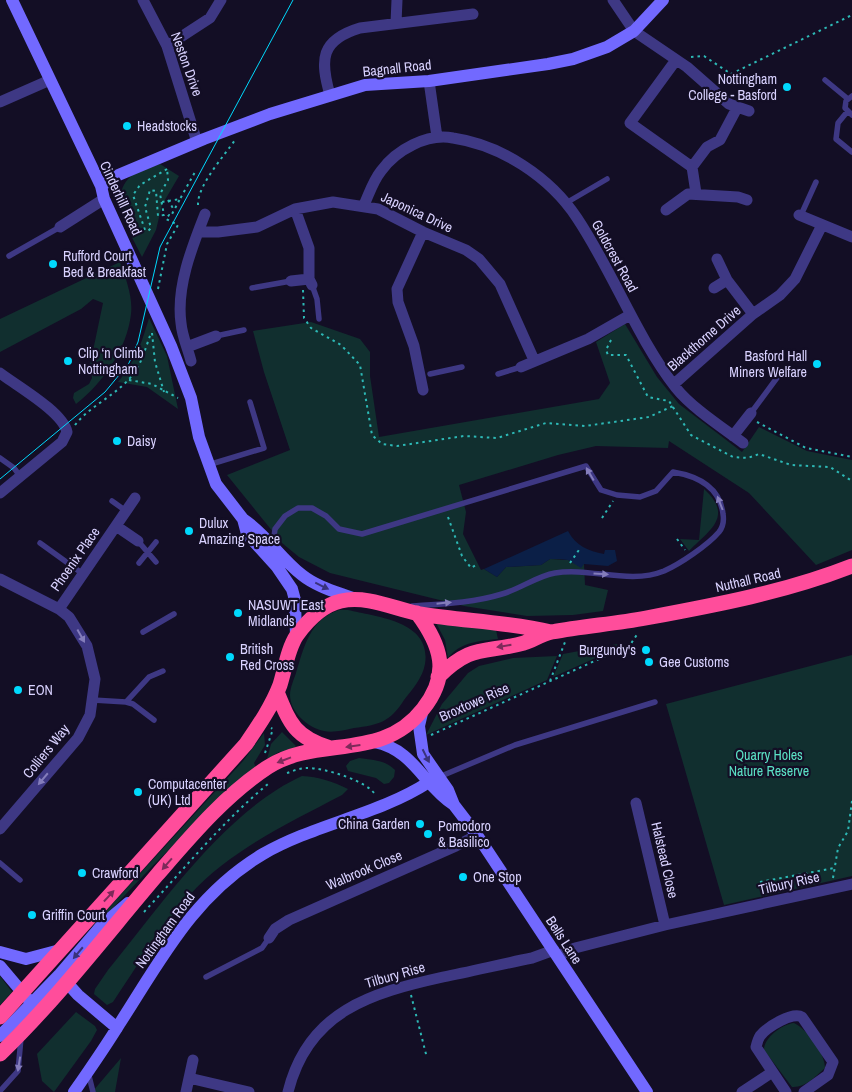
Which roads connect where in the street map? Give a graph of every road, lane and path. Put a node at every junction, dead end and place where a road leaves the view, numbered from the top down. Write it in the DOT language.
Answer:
graph roads {
  1 [pos="12,0"];
  2 [pos="143,0"];
  3 [pos="221,0"];
  4 [pos="397,0"];
  5 [pos="613,0"];
  6 [pos="663,0"];
  7 [pos="473,14"];
  8 [pos="852,16"];
  9 [pos="396,23"];
  10 [pos="634,31"];
  11 [pos="167,46"];
  12 [pos="704,56"];
  13 [pos="676,60"];
  14 [pos="50,80"];
  15 [pos="825,80"];
  16 [pos="428,81"];
  17 [pos="330,95"];
  18 [pos="850,98"];
  19 [pos="0,102"];
  20 [pos="849,113"];
  21 [pos="239,127"];
  22 [pos="437,137"];
  23 [pos="201,140"];
  24 [pos="852,152"];
  25 [pos="692,167"];
  26 [pos="166,169"];
  27 [pos="195,172"];
  28 [pos="607,179"];
  29 [pos="168,180"];
  30 [pos="816,182"];
  31 [pos="101,186"];
  32 [pos="696,193"];
  33 [pos="104,199"];
  34 [pos="180,199"];
  35 [pos="168,200"];
  36 [pos="747,200"];
  37 [pos="162,202"];
  38 [pos="566,204"];
  39 [pos="364,205"];
  40 [pos="295,209"];
  41 [pos="174,210"];
  42 [pos="666,210"];
  43 [pos="205,214"];
  44 [pos="800,215"];
  45 [pos="822,225"];
  46 [pos="60,227"];
  47 [pos="198,232"];
  48 [pos="423,232"];
  49 [pos="852,238"];
  50 [pos="9,256"];
  51 [pos="716,259"];
  52 [pos="727,280"];
  53 [pos="292,281"];
  54 [pos="308,284"];
  55 [pos="252,288"];
  56 [pos="714,288"];
  57 [pos="157,296"];
  58 [pos="630,314"];
  59 [pos="753,314"];
  60 [pos="319,318"];
  61 [pos="244,330"];
  62 [pos="216,336"];
  63 [pos="187,347"];
  64 [pos="534,360"];
  65 [pos="191,361"];
  66 [pos="521,367"];
  67 [pos="462,368"];
  68 [pos="782,372"];
  69 [pos="0,373"];
  70 [pos="498,374"];
  71 [pos="425,375"];
  72 [pos="129,380"];
  73 [pos="674,384"];
  74 [pos="423,390"];
  75 [pos="164,392"];
  76 [pos="191,398"];
  77 [pos="250,402"];
  78 [pos="673,406"];
  79 [pos="750,415"];
  80 [pos="733,436"];
  81 [pos="66,437"];
  82 [pos="743,443"];
  83 [pos="852,457"];
  84 [pos="0,458"];
  85 [pos="208,465"];
  86 [pos="20,476"];
  87 [pos="0,493"];
  88 [pos="617,495"];
  89 [pos="135,498"];
  90 [pos="112,501"];
  91 [pos="444,508"];
  92 [pos="126,511"];
  93 [pos="602,518"];
  94 [pos="243,519"];
  95 [pos="116,526"];
  96 [pos="677,539"];
  97 [pos="138,541"];
  98 [pos="156,542"];
  99 [pos="40,543"];
  100 [pos="272,546"];
  101 [pos="582,547"];
  102 [pos="147,553"];
  103 [pos="689,556"];
  104 [pos="156,562"];
  105 [pos="571,562"];
  106 [pos="139,563"];
  107 [pos="478,564"];
  108 [pos="852,566"];
  109 [pos="83,574"];
  110 [pos="0,579"];
  111 [pos="360,600"];
  112 [pos="395,608"];
  113 [pos="59,609"];
  114 [pos="417,613"];
  115 [pos="174,614"];
  116 [pos="648,618"];
  117 [pos="570,630"];
  118 [pos="143,632"];
  119 [pos="551,632"];
  120 [pos="296,636"];
  121 [pos="163,671"];
  122 [pos="438,677"];
  123 [pos="550,681"];
  124 [pos="277,692"];
  125 [pos="93,700"];
  126 [pos="126,702"];
  127 [pos="655,702"];
  128 [pos="423,709"];
  129 [pos="154,720"];
  130 [pos="420,740"];
  131 [pos="375,742"];
  132 [pos="332,748"];
  133 [pos="283,775"];
  134 [pos="434,779"];
  135 [pos="274,780"];
  136 [pos="852,801"];
  137 [pos="636,803"];
  138 [pos="380,805"];
  139 [pos="0,829"];
  140 [pos="477,835"];
  141 [pos="0,862"];
  142 [pos="834,868"];
  143 [pos="20,880"];
  144 [pos="760,882"];
  145 [pos="852,884"];
  146 [pos="834,888"];
  147 [pos="143,913"];
  148 [pos="665,925"];
  149 [pos="268,938"];
  150 [pos="0,952"];
  151 [pos="556,953"];
  152 [pos="56,954"];
  153 [pos="0,966"];
  154 [pos="206,977"];
  155 [pos="63,979"];
  156 [pos="408,985"];
  157 [pos="27,998"];
  158 [pos="0,1017"];
  159 [pos="36,1019"];
  160 [pos="117,1028"];
  161 [pos="22,1033"];
  162 [pos="0,1036"];
  163 [pos="0,1054"];
  164 [pos="427,1058"];
  165 [pos="193,1060"];
  166 [pos="88,1072"];
  167 [pos="771,1073"];
  168 [pos="189,1078"];
  169 [pos="3,1091"];
  170 [pos="74,1092"];
  171 [pos="94,1092"];
  172 [pos="186,1092"];
  173 [pos="249,1092"];
  174 [pos="288,1092"];
  175 [pos="647,1092"];
  176 [pos="742,1092"];
  177 [pos="786,1092"];
  178 [pos="804,1092"];
  1 -- 14 [label="street, Cinderhill Road"];
  2 -- 11 [label="street, Neston Drive"];
  3 -- 11 [label="street"];
  4 -- 9 [label="street"];
  5 -- 10 [label="street"];
  6 -- 10 [label="street, Bagnall Road"];
  7 -- 9 [label="street"];
  8 -- 12 [label="path"];
  9 -- 17 [label="street"];
  10 -- 13 [label="street"];
  10 -- 16 [label="street, Bagnall Road"];
  11 -- 23 [label="street, Neston Drive"];
  13 -- 25 [label="street"];
  13 -- 25 [label="street"];
  14 -- 19 [label="street"];
  14 -- 31 [label="street, Cinderhill Road"];
  15 -- 18 [label="lane"];
  16 -- 17 [label="street, Bagnall Road"];
  16 -- 22 [label="street"];
  17 -- 21 [label="street, Bagnall Road"];
  18 -- 20 [label="lane"];
  20 -- 24 [label="lane"];
  21 -- 23 [label="street, Bagnall Road"];
  21 -- 43 [label="path"];
  22 -- 38 [label="street, Goldcrest Road"];
  22 -- 39 [label="street, Goldcrest Road"];
  23 -- 31 [label="street, Bagnall Road"];
  25 -- 32 [label="street"];
  26 -- 37 [label="path"];
  27 -- 34 [label="path"];
  28 -- 38 [label="lane"];
  29 -- 37 [label="path"];
  30 -- 44 [label="lane"];
  31 -- 33 [label="street, Cinderhill Road"];
  32 -- 36 [label="street"];
  32 -- 42 [label="street"];
  33 -- 46 [label="street"];
  33 -- 76 [label="street, Cinderhill Road"];
  34 -- 35 [label="path"];
  34 -- 41 [label="path"];
  35 -- 37 [label="path"];
  35 -- 41 [label="path"];
  38 -- 58 [label="street, Goldcrest Road"];
  39 -- 40 [label="street, Japonica Drive"];
  39 -- 48 [label="street, Japonica Drive"];
  40 -- 47 [label="street, Japonica Drive"];
  40 -- 54 [label="street"];
  41 -- 57 [label="path"];
  43 -- 47 [label="street"];
  44 -- 45 [label="street"];
  45 -- 49 [label="street"];
  45 -- 59 [label="street, Blackthorne Drive"];
  46 -- 50 [label="lane"];
  47 -- 63 [label="street"];
  48 -- 64 [label="street, Japonica Drive"];
  48 -- 71 [label="street"];
  51 -- 52 [label="street, Blackthorne Drive"];
  52 -- 56 [label="street"];
  52 -- 59 [label="street, Blackthorne Drive"];
  53 -- 54 [label="street"];
  53 -- 55 [label="lane"];
  54 -- 60 [label="lane"];
  54 -- 78 [label="path"];
  58 -- 64 [label="street"];
  58 -- 73 [label="street, Goldcrest Road"];
  59 -- 73 [label="street, Blackthorne Drive"];
  61 -- 62 [label="lane"];
  62 -- 63 [label="street"];
  63 -- 65 [label="street"];
  64 -- 66 [label="street"];
  66 -- 70 [label="lane"];
  67 -- 71 [label="lane"];
  68 -- 79 [label="lane"];
  69 -- 81 [label="street"];
  71 -- 74 [label="street"];
  72 -- 75 [label="path"];
  72 -- 75 [label="path"];
  72 -- 81 [label="path"];
  73 -- 80 [label="street, Goldcrest Road"];
  75 -- 76 [label="path"];
  76 -- 85 [label="street, Cinderhill Road"];
  77 -- 85 [label="lane"];
  79 -- 80 [label="street"];
  79 -- 83 [label="path"];
  80 -- 82 [label="street, Goldcrest Road"];
  81 -- 86 [label="street"];
  84 -- 86 [label="lane"];
  85 -- 94 [label="street, Cinderhill Road"];
  86 -- 87 [label="street"];
  88 -- 91 [label="lane, one-way"];
  88 -- 93 [label="path"];
  103 -- 88 [label="lane, one-way"];
  89 -- 92 [label="street, Phoenix Place"];
  90 -- 92 [label="lane"];
  91 -- 100 [label="lane"];
  91 -- 107 [label="path"];
  92 -- 95 [label="street, Phoenix Place"];
  94 -- 100 [label="street, Cinderhill Road"];
  94 -- 120 [label="street, Cinderhill Road"];
  95 -- 97 [label="street, Phoenix Place"];
  95 -- 109 [label="street, Phoenix Place"];
  96 -- 103 [label="path"];
  97 -- 102 [label="lane"];
  98 -- 102 [label="lane"];
  99 -- 109 [label="lane"];
  100 -- 111 [label="street, Cinderhill Road, one-way"];
  101 -- 105 [label="path"];
  102 -- 104 [label="lane"];
  102 -- 106 [label="lane"];
  112 -- 103 [label="lane, one-way"];
  108 -- 116 [label="highway, Nuthall Road"];
  109 -- 113 [label="street, Phoenix Place"];
  110 -- 113 [label="street, Colliers Way"];
  111 -- 112 [label="highway"];
  111 -- 120 [label="highway"];
  112 -- 114 [label="highway"];
  113 -- 125 [label="street, Colliers Way, one-way"];
  114 -- 119 [label="highway"];
  114 -- 122 [label="highway"];
  115 -- 118 [label="lane"];
  116 -- 117 [label="highway, Nuthall Road"];
  116 -- 123 [label="path"];
  117 -- 119 [label="highway, Nuthall Road"];
  117 -- 123 [label="path"];
  119 -- 122 [label="highway, one-way"];
  120 -- 124 [label="highway"];
  121 -- 126 [label="lane"];
  122 -- 128 [label="highway"];
  123 -- 130 [label="path, Broxtowe Rise"];
  124 -- 132 [label="highway"];
  152 -- 124 [label="highway, one-way"];
  125 -- 126 [label="lane"];
  125 -- 139 [label="street, Colliers Way, one-way"];
  126 -- 129 [label="lane"];
  127 -- 134 [label="lane"];
  128 -- 130 [label="street, Bells Lane"];
  128 -- 131 [label="highway"];
  130 -- 134 [label="street, Bells Lane, one-way"];
  131 -- 132 [label="highway, one-way"];
  131 -- 134 [label="street, Bells Lane"];
  132 -- 155 [label="highway, one-way"];
  133 -- 138 [label="path"];
  134 -- 138 [label="street, Nottingham Road"];
  134 -- 140 [label="street, Bells Lane"];
  135 -- 147 [label="path"];
  136 -- 142 [label="path"];
  137 -- 148 [label="street, Halstead Close"];
  138 -- 160 [label="street, Nottingham Road"];
  140 -- 149 [label="street, Walbrook Close"];
  140 -- 151 [label="street, Bells Lane"];
  141 -- 143 [label="lane"];
  142 -- 144 [label="path"];
  142 -- 146 [label="path"];
  145 -- 146 [label="street, Tilbury Rise"];
  146 -- 148 [label="street, Tilbury Rise"];
  148 -- 151 [label="street, Tilbury Rise"];
  149 -- 154 [label="lane"];
  150 -- 152 [label="street"];
  151 -- 156 [label="street, Tilbury Rise"];
  151 -- 175 [label="street, Bells Lane"];
  152 -- 155 [label="street"];
  152 -- 157 [label="highway"];
  153 -- 157 [label="street"];
  155 -- 157 [label="street"];
  155 -- 159 [label="highway"];
  155 -- 160 [label="street"];
  156 -- 164 [label="path"];
  156 -- 174 [label="street, Tilbury Rise"];
  157 -- 158 [label="highway"];
  157 -- 159 [label="street"];
  157 -- 162 [label="street"];
  159 -- 161 [label="highway"];
  160 -- 166 [label="street, Nottingham Road"];
  161 -- 163 [label="highway"];
  161 -- 169 [label="lane, one-way"];
  165 -- 168 [label="street"];
  166 -- 170 [label="street, Nottingham Road"];
  166 -- 171 [label="lane"];
  167 -- 176 [label="street"];
  167 -- 177 [label="street"];
  167 -- 178 [label="street"];
  168 -- 172 [label="street"];
  168 -- 173 [label="street"];
}
